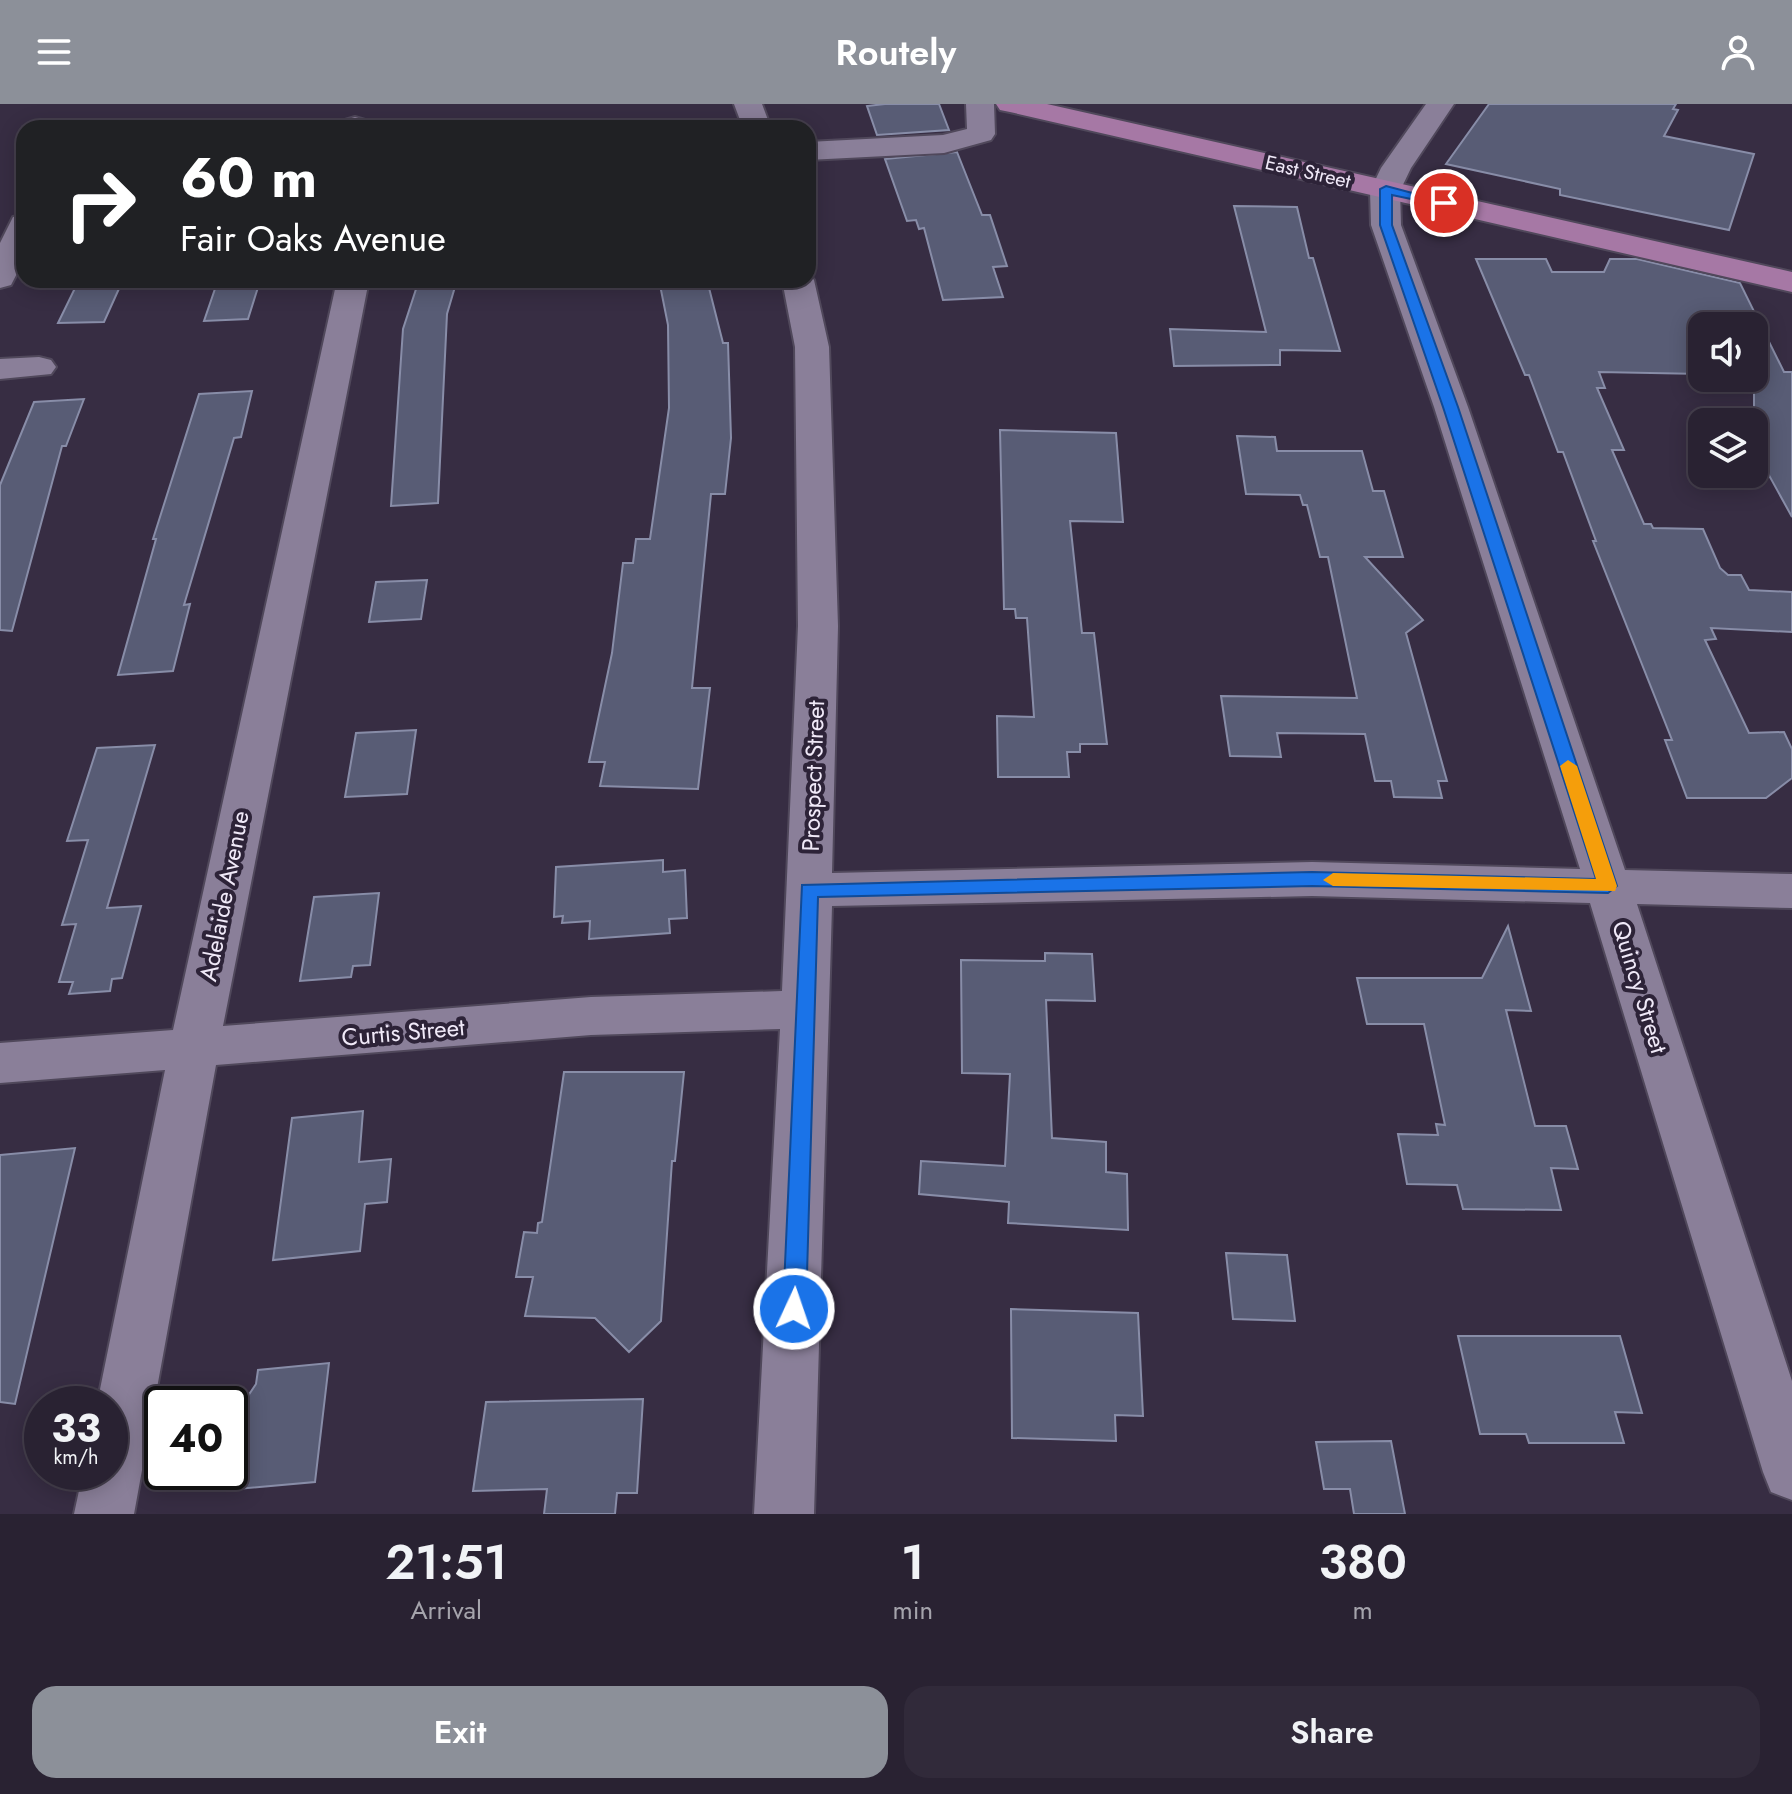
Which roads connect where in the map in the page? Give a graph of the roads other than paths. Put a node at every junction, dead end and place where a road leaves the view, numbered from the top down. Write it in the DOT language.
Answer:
graph roads {
  1 [pos="980,104"];
  2 [pos="1010,104"];
  3 [pos="1440,104"];
  4 [pos="816,151"];
  5 [pos="1386,189"];
  6 [pos="16,242"];
  7 [pos="0,278"];
  8 [pos="1792,282"];
  9 [pos="351,288"];
  10 [pos="800,288"];
  11 [pos="39,367"];
  12 [pos="0,369"];
  13 [pos="1608,886"];
  14 [pos="809,890"];
  15 [pos="1792,891"];
  16 [pos="805,1009"];
  17 [pos="194,1049"];
  18 [pos="0,1063"];
  19 [pos="1792,1472"];
  20 [pos="104,1514"];
  21 [pos="784,1514"];
  1 -- 4 [label="street"];
  2 -- 5 [label="main road, East Street"];
  3 -- 5 [label="street"];
  5 -- 8 [label="main road, East Street"];
  5 -- 13 [label="street, Quincy Street"];
  6 -- 7 [label="street"];
  9 -- 17 [label="street, Adelaide Avenue"];
  10 -- 14 [label="street, Prospect Street"];
  11 -- 12 [label="street"];
  13 -- 14 [label="street"];
  13 -- 15 [label="street"];
  13 -- 19 [label="street, Quincy Street"];
  14 -- 16 [label="street, Prospect Street"];
  16 -- 17 [label="street, Curtis Street"];
  16 -- 21 [label="street, Prospect Street"];
  17 -- 18 [label="street, Curtis Street"];
  17 -- 20 [label="street, Adelaide Avenue"];
}
